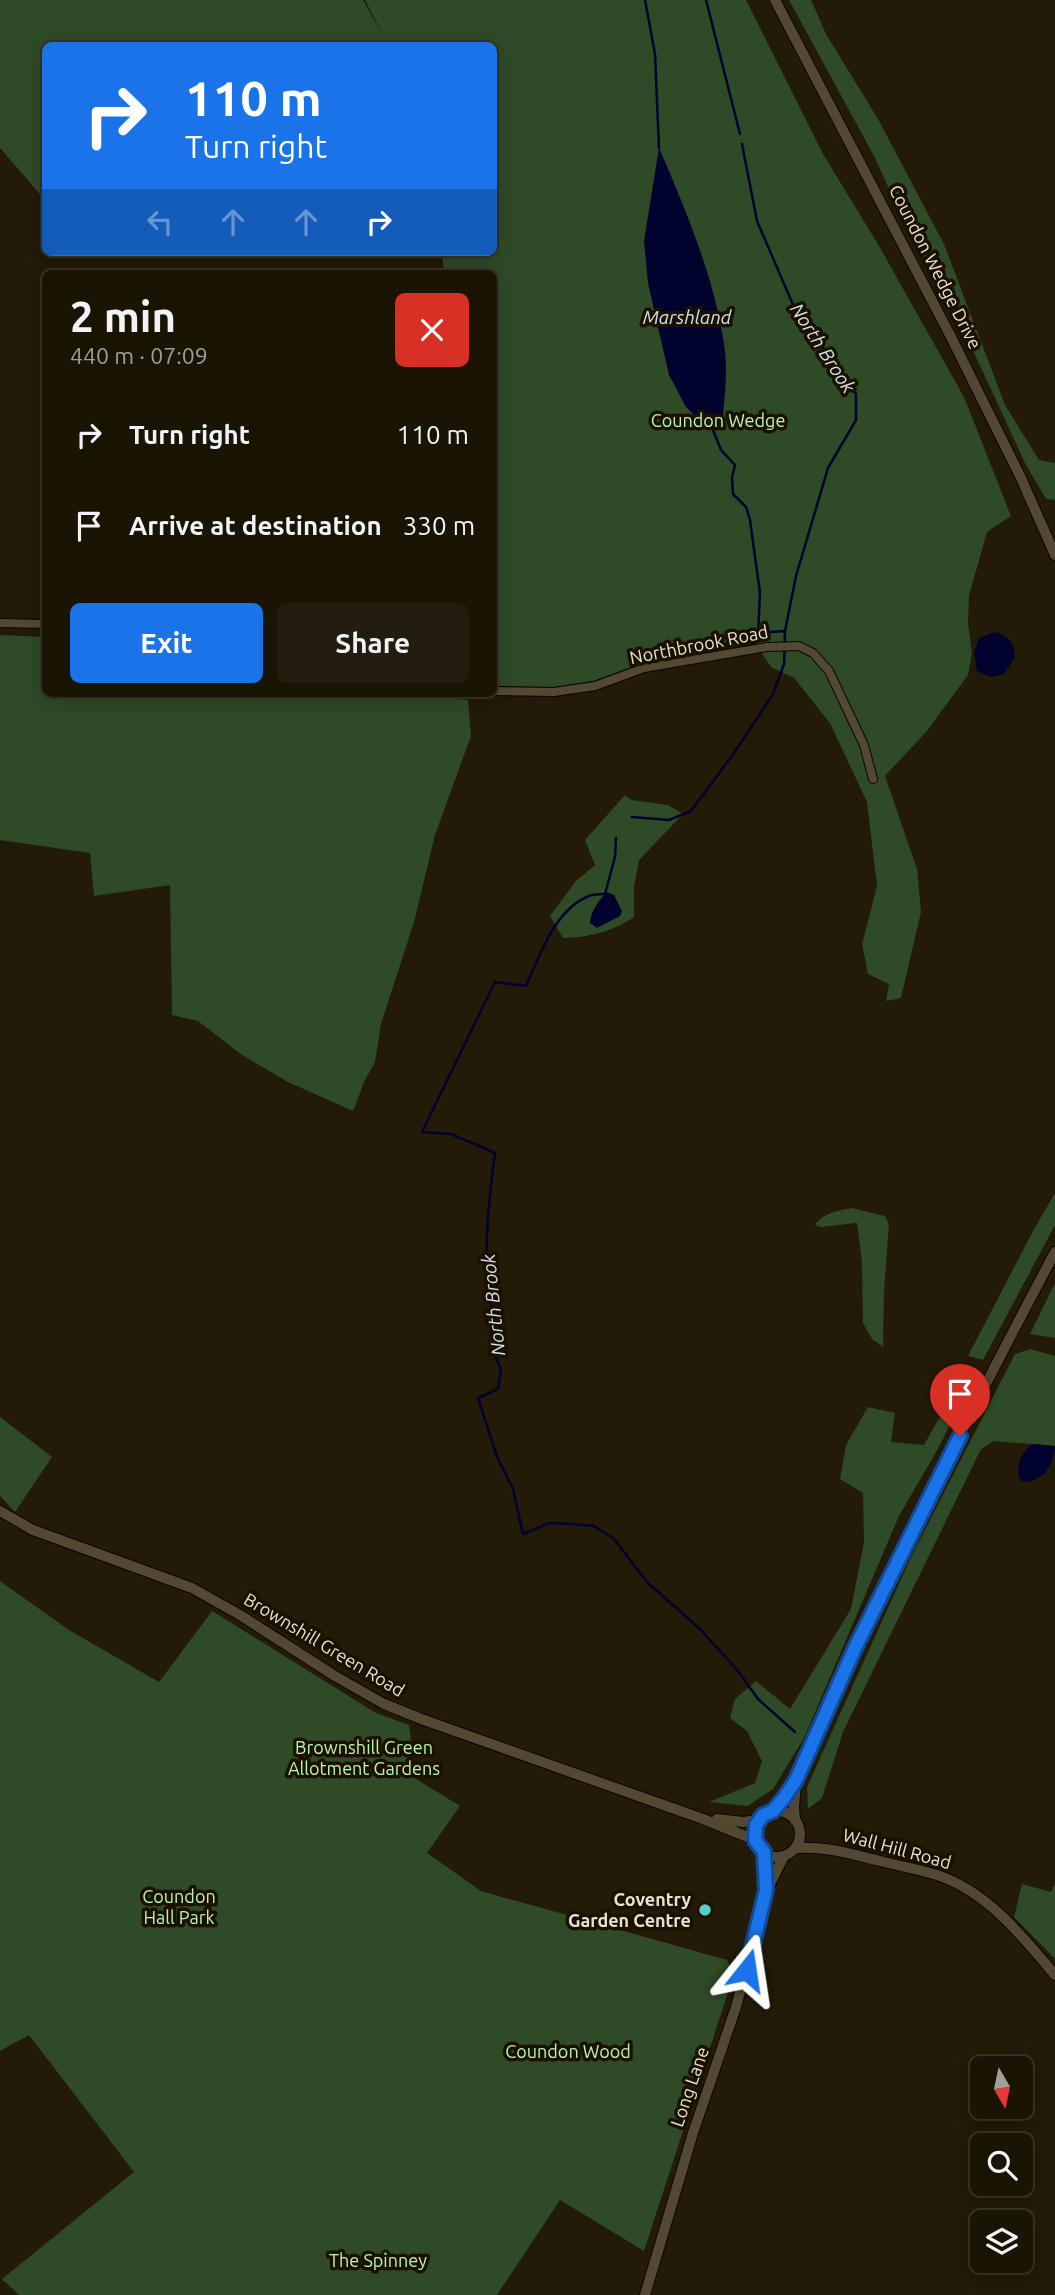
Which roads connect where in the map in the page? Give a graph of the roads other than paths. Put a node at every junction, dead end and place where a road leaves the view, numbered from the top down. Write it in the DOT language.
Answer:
graph roads {
  1 [pos="775,0"];
  2 [pos="1055,555"];
  3 [pos="0,623"];
  4 [pos="42,624"];
  5 [pos="497,691"];
  6 [pos="873,779"];
  7 [pos="1055,1252"];
  8 [pos="4,1514"];
  9 [pos="0,1527"];
  10 [pos="796,1780"];
  11 [pos="773,1811"];
  12 [pos="703,1819"];
  13 [pos="759,1820"];
  14 [pos="798,1825"];
  15 [pos="755,1840"];
  16 [pos="820,1846"];
  17 [pos="796,1847"];
  18 [pos="764,1852"];
  19 [pos="783,1856"];
  20 [pos="766,1890"];
  21 [pos="1055,1975"];
  22 [pos="645,2295"];
  1 -- 2 [label="main road, Coundon Wedge Drive"];
  3 -- 4 [label="street"];
  5 -- 6 [label="street, Northbrook Road"];
  7 -- 10 [label="main road"];
  8 -- 9 [label="main road"];
  8 -- 12 [label="main road, Brownshill Green Road"];
  10 -- 11 [label="main road"];
  10 -- 14 [label="main road"];
  11 -- 13 [label="main road"];
  11 -- 14 [label="main road"];
  12 -- 13 [label="main road"];
  12 -- 15 [label="main road, Brownshill Green Road"];
  13 -- 15 [label="main road"];
  14 -- 16 [label="main road, Wall Hill Road"];
  14 -- 17 [label="main road"];
  15 -- 18 [label="main road"];
  16 -- 17 [label="main road, Wall Hill Road"];
  16 -- 21 [label="main road, Wall Hill Road"];
  17 -- 19 [label="main road"];
  18 -- 19 [label="main road"];
  18 -- 20 [label="main road, Long Lane"];
  19 -- 20 [label="main road, Long Lane"];
  20 -- 22 [label="main road, Long Lane"];
}
